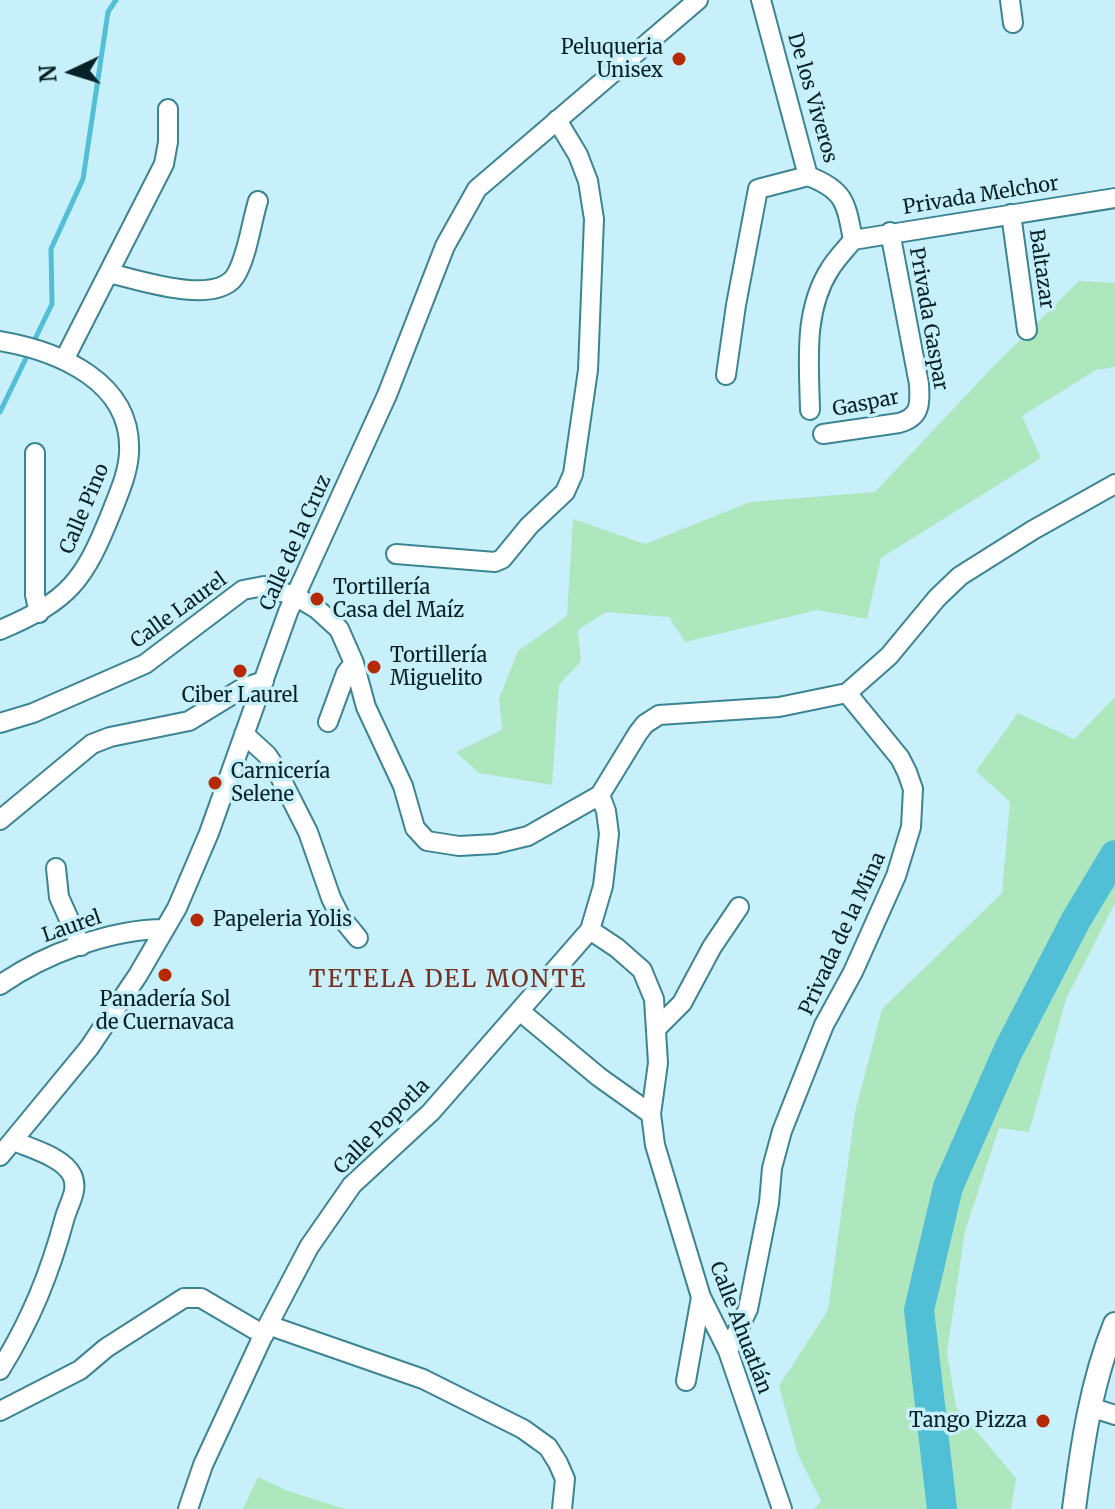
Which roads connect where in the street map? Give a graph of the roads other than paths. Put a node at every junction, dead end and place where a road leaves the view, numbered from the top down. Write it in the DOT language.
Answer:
graph roads {
  1 [pos="698,0"];
  2 [pos="761,0"];
  3 [pos="1010,0"];
  4 [pos="1013,23"];
  5 [pos="168,109"];
  6 [pos="557,120"];
  7 [pos="808,176"];
  8 [pos="1115,198"];
  9 [pos="258,201"];
  10 [pos="1011,214"];
  11 [pos="890,232"];
  12 [pos="853,240"];
  13 [pos="109,273"];
  14 [pos="1027,330"];
  15 [pos="0,341"];
  16 [pos="60,358"];
  17 [pos="726,375"];
  18 [pos="810,410"];
  19 [pos="917,414"];
  20 [pos="823,434"];
  21 [pos="35,453"];
  22 [pos="1115,484"];
  23 [pos="396,554"];
  24 [pos="297,597"];
  25 [pos="39,613"];
  26 [pos="0,630"];
  27 [pos="354,663"];
  28 [pos="264,681"];
  29 [pos="847,693"];
  30 [pos="0,713"];
  31 [pos="33,713"];
  32 [pos="328,722"];
  33 [pos="0,723"];
  34 [pos="244,734"];
  35 [pos="600,795"];
  36 [pos="0,820"];
  37 [pos="56,868"];
  38 [pos="739,907"];
  39 [pos="165,929"];
  40 [pos="590,930"];
  41 [pos="358,938"];
  42 [pos="81,946"];
  43 [pos="0,985"];
  44 [pos="521,1012"];
  45 [pos="658,1027"];
  46 [pos="651,1114"];
  47 [pos="14,1141"];
  48 [pos="0,1156"];
  49 [pos="701,1297"];
  50 [pos="1115,1324"];
  51 [pos="266,1330"];
  52 [pos="728,1351"];
  53 [pos="0,1370"];
  54 [pos="686,1381"];
  55 [pos="1090,1407"];
  56 [pos="0,1411"];
  57 [pos="1115,1415"];
  58 [pos="188,1509"];
  59 [pos="562,1509"];
  60 [pos="782,1509"];
  61 [pos="1074,1509"];
  1 -- 6 [label="street, Calle de la Cruz"];
  2 -- 7 [label="street, De los Viveros"];
  3 -- 4 [label="street"];
  5 -- 13 [label="street"];
  6 -- 23 [label="street"];
  6 -- 24 [label="street, Calle de la Cruz"];
  7 -- 12 [label="street, De los Viveros"];
  7 -- 17 [label="street"];
  8 -- 10 [label="street, Privada Melchor"];
  9 -- 13 [label="street"];
  10 -- 11 [label="street, Privada Melchor"];
  10 -- 14 [label="street, Baltazar"];
  11 -- 12 [label="street, Privada Melchor"];
  11 -- 19 [label="street, Privada Gaspar"];
  12 -- 18 [label="street"];
  13 -- 16 [label="street"];
  15 -- 16 [label="street, Calle Pino"];
  16 -- 25 [label="street, Calle Pino"];
  19 -- 20 [label="street, Gaspar"];
  21 -- 25 [label="street"];
  22 -- 29 [label="street"];
  24 -- 27 [label="street"];
  24 -- 28 [label="street, Calle de la Cruz"];
  24 -- 31 [label="street, Calle Laurel"];
  25 -- 26 [label="street, Calle Pino"];
  27 -- 32 [label="street"];
  27 -- 35 [label="street"];
  28 -- 34 [label="street, Calle de la Cruz"];
  28 -- 36 [label="street"];
  29 -- 35 [label="street"];
  29 -- 52 [label="street, Privada de la Mina"];
  30 -- 31 [label="street"];
  31 -- 33 [label="street, Calle Laurel"];
  34 -- 39 [label="street, Calle de la Cruz"];
  34 -- 41 [label="street"];
  35 -- 40 [label="street, Calle Popotla"];
  37 -- 42 [label="street"];
  38 -- 45 [label="street"];
  39 -- 42 [label="street, Laurel"];
  39 -- 47 [label="street, Calle de la Cruz"];
  40 -- 44 [label="street, Calle Popotla"];
  40 -- 45 [label="street, Calle Ahuatlán"];
  42 -- 43 [label="street, Laurel"];
  44 -- 46 [label="street"];
  44 -- 51 [label="street, Calle Popotla"];
  45 -- 46 [label="street, Calle Ahuatlán"];
  46 -- 49 [label="street, Calle Ahuatlán"];
  47 -- 48 [label="street, Calle de la Cruz"];
  47 -- 53 [label="street"];
  49 -- 52 [label="street, Calle Ahuatlán"];
  49 -- 54 [label="street"];
  50 -- 55 [label="street"];
  51 -- 56 [label="street"];
  51 -- 58 [label="street, Calle Popotla"];
  51 -- 59 [label="street"];
  52 -- 60 [label="street, Calle Ahuatlán"];
  55 -- 57 [label="street"];
  55 -- 61 [label="street"];
}
